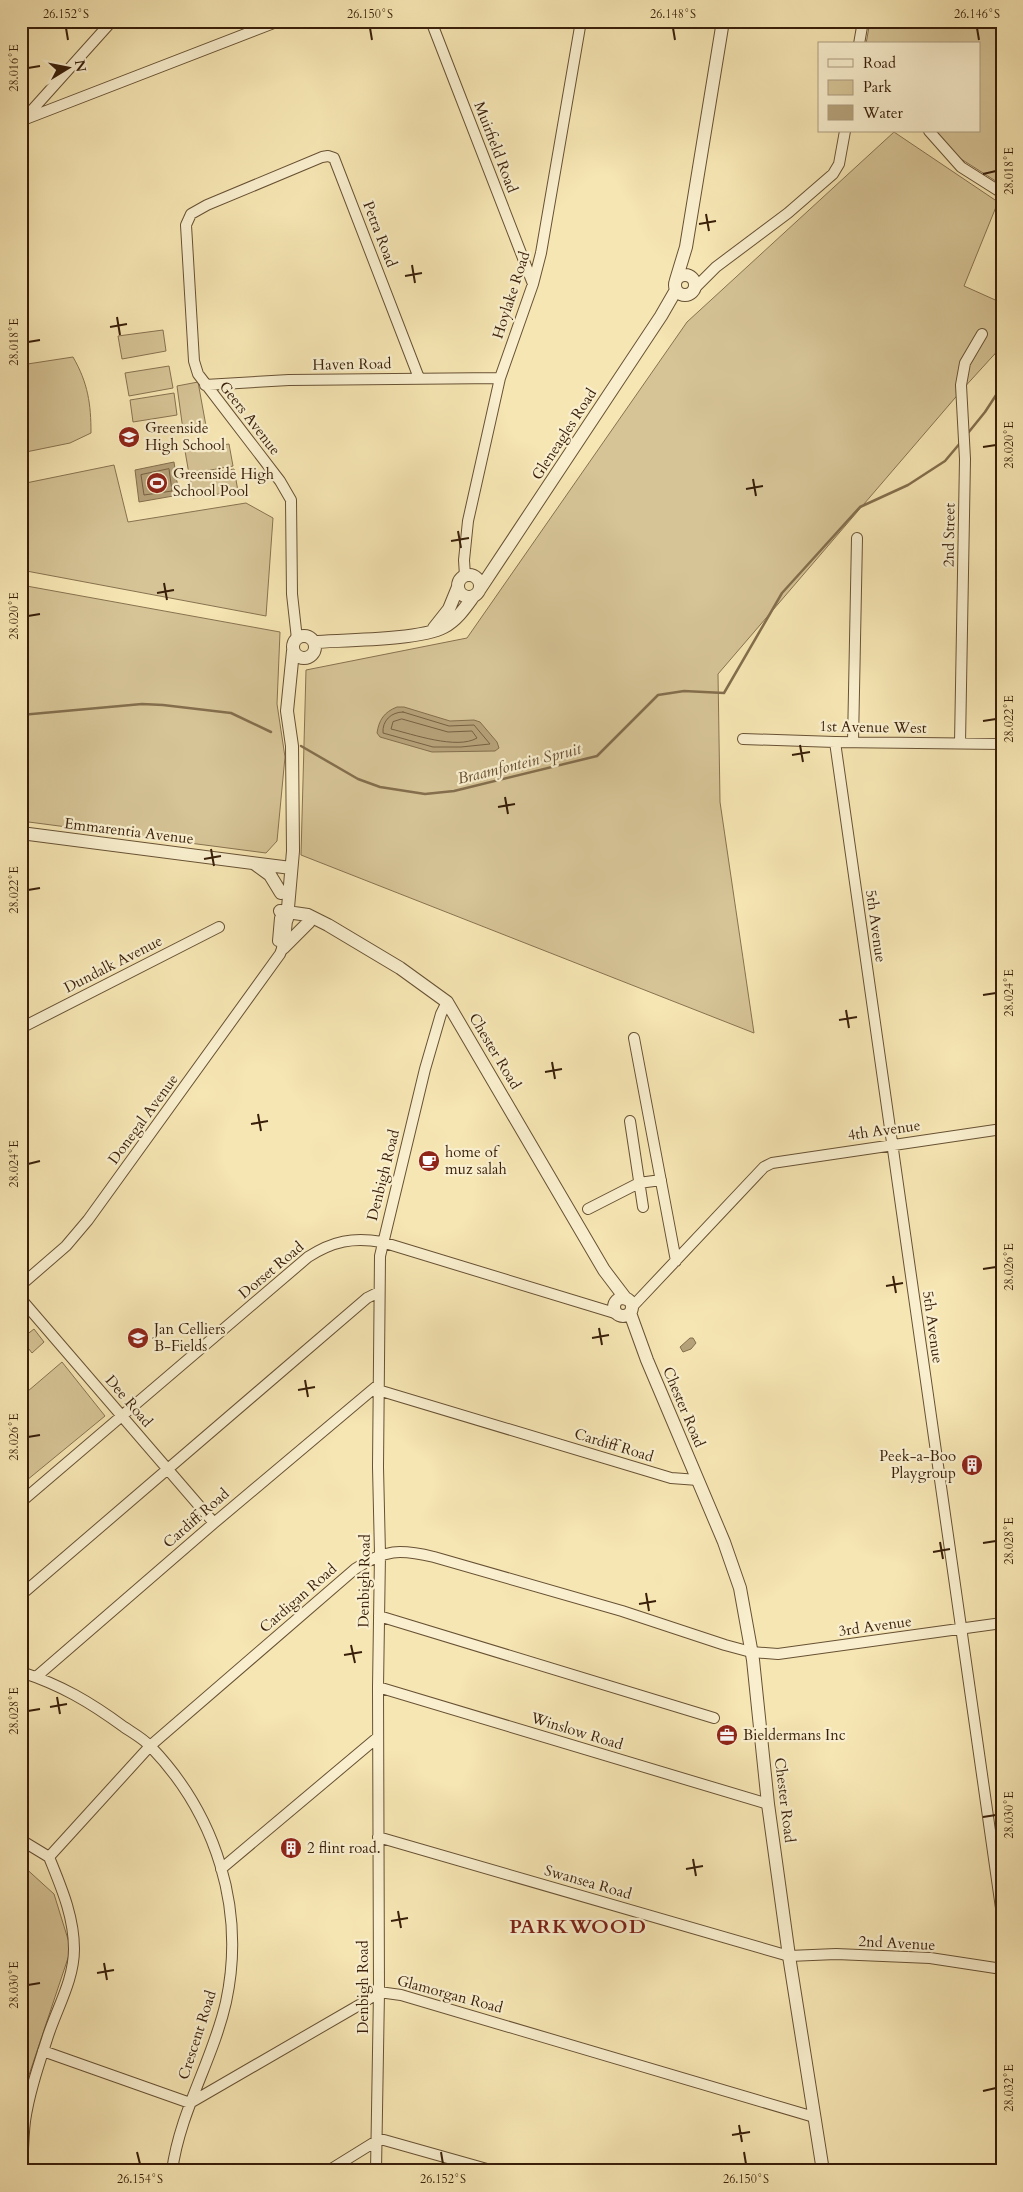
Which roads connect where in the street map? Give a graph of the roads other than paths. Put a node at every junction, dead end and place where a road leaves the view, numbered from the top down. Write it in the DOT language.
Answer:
graph roads {
  1 [pos="112,21"];
  2 [pos="280,21"];
  3 [pos="431,21"];
  4 [pos="582,21"];
  5 [pos="723,21"];
  6 [pos="863,21"];
  7 [pos="859,42"];
  8 [pos="22,120"];
  9 [pos="845,132"];
  10 [pos="930,132"];
  11 [pos="332,157"];
  12 [pos="1002,192"];
  13 [pos="532,284"];
  14 [pos="685,285"];
  15 [pos="982,334"];
  16 [pos="419,378"];
  17 [pos="500,378"];
  18 [pos="205,385"];
  19 [pos="857,538"];
  20 [pos="493,569"];
  21 [pos="465,580"];
  22 [pos="477,593"];
  23 [pos="430,631"];
  24 [pos="314,642"];
  25 [pos="295,645"];
  26 [pos="308,657"];
  27 [pos="291,674"];
  28 [pos="743,739"];
  29 [pos="835,742"];
  30 [pos="853,742"];
  31 [pos="960,742"];
  32 [pos="1002,744"];
  33 [pos="21,833"];
  34 [pos="253,863"];
  35 [pos="288,868"];
  36 [pos="290,882"];
  37 [pos="282,893"];
  38 [pos="284,915"];
  39 [pos="306,918"];
  40 [pos="219,927"];
  41 [pos="279,953"];
  42 [pos="447,1002"];
  43 [pos="21,1028"];
  44 [pos="634,1038"];
  45 [pos="630,1121"];
  46 [pos="1002,1129"];
  47 [pos="892,1144"];
  48 [pos="661,1180"];
  49 [pos="639,1183"];
  50 [pos="644,1207"];
  51 [pos="588,1209"];
  52 [pos="382,1242"];
  53 [pos="676,1261"];
  54 [pos="21,1285"];
  55 [pos="379,1292"];
  56 [pos="21,1298"];
  57 [pos="624,1307"];
  58 [pos="378,1387"];
  59 [pos="122,1416"];
  60 [pos="167,1469"];
  61 [pos="698,1480"];
  62 [pos="21,1502"];
  63 [pos="214,1523"];
  64 [pos="380,1554"];
  65 [pos="21,1595"];
  66 [pos="379,1616"];
  67 [pos="1002,1623"];
  68 [pos="961,1629"];
  69 [pos="751,1652"];
  70 [pos="21,1672"];
  71 [pos="36,1677"];
  72 [pos="378,1687"];
  73 [pos="714,1718"];
  74 [pos="378,1737"];
  75 [pos="150,1746"];
  76 [pos="768,1804"];
  77 [pos="378,1837"];
  78 [pos="21,1840"];
  79 [pos="49,1857"];
  80 [pos="221,1869"];
  81 [pos="1002,1915"];
  82 [pos="789,1956"];
  83 [pos="1002,1969"];
  84 [pos="378,1992"];
  85 [pos="43,2051"];
  86 [pos="190,2103"];
  87 [pos="814,2117"];
  88 [pos="378,2140"];
  89 [pos="22,2171"];
  90 [pos="172,2171"];
  91 [pos="328,2171"];
  92 [pos="376,2171"];
  93 [pos="494,2171"];
  94 [pos="823,2171"];
  1 -- 8 [label="street"];
  2 -- 8 [label="street"];
  3 -- 13 [label="street, Muirfield Road"];
  4 -- 13 [label="street, Hoylake Road"];
  5 -- 14 [label="street"];
  6 -- 7 [label="street"];
  9 -- 14 [label="street"];
  10 -- 12 [label="street"];
  11 -- 16 [label="street, Petra Road"];
  11 -- 18 [label="street, Geers Avenue"];
  13 -- 17 [label="street, Hoylake Road"];
  14 -- 20 [label="street, Gleneagles Road"];
  15 -- 31 [label="street, 2nd Street"];
  16 -- 17 [label="street, Haven Road"];
  16 -- 18 [label="street, Haven Road"];
  17 -- 21 [label="street, Hoylake Road"];
  18 -- 25 [label="street, Geers Avenue"];
  19 -- 30 [label="street"];
  20 -- 21 [label="street"];
  20 -- 22 [label="street, Gleneagles Road"];
  21 -- 22 [label="street"];
  21 -- 22 [label="street"];
  21 -- 23 [label="street"];
  22 -- 23 [label="street, Gleneagles Road"];
  23 -- 24 [label="street, Gleneagles Road"];
  24 -- 25 [label="street"];
  24 -- 26 [label="street"];
  25 -- 26 [label="street"];
  25 -- 27 [label="street"];
  26 -- 27 [label="street"];
  27 -- 35 [label="street"];
  28 -- 29 [label="street, 1st Avenue West"];
  29 -- 30 [label="street, 1st Avenue West"];
  29 -- 47 [label="street, 5th Avenue"];
  30 -- 31 [label="street, 1st Avenue West"];
  31 -- 32 [label="street, 1st Avenue West"];
  33 -- 34 [label="street, Emmarentia Avenue"];
  34 -- 35 [label="street, Emmarentia Avenue"];
  34 -- 37 [label="street"];
  35 -- 36 [label="street"];
  35 -- 37 [label="street"];
  36 -- 38 [label="street"];
  36 -- 39 [label="street"];
  37 -- 38 [label="street"];
  38 -- 39 [label="street, Chester Road"];
  38 -- 41 [label="street"];
  39 -- 41 [label="street"];
  39 -- 42 [label="street, Chester Road"];
  40 -- 43 [label="street, Dundalk Avenue"];
  41 -- 54 [label="street, Donegal Avenue"];
  42 -- 52 [label="street, Denbigh Road"];
  42 -- 57 [label="street, Chester Road"];
  44 -- 48 [label="street"];
  45 -- 49 [label="street"];
  46 -- 47 [label="street, 4th Avenue"];
  47 -- 53 [label="street, 4th Avenue"];
  47 -- 68 [label="street, 5th Avenue"];
  48 -- 49 [label="street"];
  48 -- 53 [label="street"];
  49 -- 50 [label="street"];
  49 -- 51 [label="street"];
  52 -- 55 [label="street, Denbigh Road"];
  52 -- 57 [label="street, Dorset Road"];
  52 -- 59 [label="street, Dorset Road"];
  53 -- 57 [label="street"];
  55 -- 58 [label="street, Denbigh Road"];
  55 -- 60 [label="street"];
  56 -- 59 [label="street, Dee Road"];
  57 -- 61 [label="street, Chester Road"];
  58 -- 61 [label="street, Cardiff Road"];
  58 -- 63 [label="street, Cardiff Road"];
  58 -- 64 [label="street, Denbigh Road"];
  59 -- 60 [label="street, Dee Road"];
  59 -- 62 [label="street, Dorset Road"];
  60 -- 63 [label="street, Dee Road"];
  60 -- 65 [label="street"];
  61 -- 69 [label="street, Chester Road"];
  63 -- 71 [label="street, Cardiff Road"];
  64 -- 66 [label="street, Denbigh Road"];
  64 -- 69 [label="street, Cardigan Road"];
  64 -- 75 [label="street, Cardigan Road"];
  66 -- 72 [label="street, Denbigh Road"];
  66 -- 73 [label="street"];
  67 -- 68 [label="street, 3rd Avenue"];
  68 -- 69 [label="street, 3rd Avenue"];
  68 -- 81 [label="street, 5th Avenue"];
  69 -- 76 [label="street, Chester Road"];
  70 -- 71 [label="street, Crescent Road"];
  71 -- 75 [label="street, Crescent Road"];
  72 -- 74 [label="street, Denbigh Road"];
  72 -- 76 [label="street, Winslow Road"];
  74 -- 77 [label="street, Denbigh Road"];
  74 -- 80 [label="street"];
  75 -- 79 [label="street, Cardigan Road"];
  75 -- 80 [label="street, Crescent Road"];
  76 -- 82 [label="street, Chester Road"];
  77 -- 82 [label="street, Swansea Road"];
  77 -- 84 [label="street, Denbigh Road"];
  78 -- 79 [label="street"];
  79 -- 85 [label="street"];
  80 -- 86 [label="street, Crescent Road"];
  82 -- 83 [label="street, 2nd Avenue"];
  82 -- 87 [label="street, Chester Road"];
  84 -- 86 [label="street, Glamorgan Road"];
  84 -- 87 [label="street, Glamorgan Road"];
  84 -- 88 [label="street, Denbigh Road"];
  85 -- 86 [label="street"];
  85 -- 89 [label="street"];
  86 -- 90 [label="street, Crescent Road"];
  87 -- 94 [label="street, Chester Road"];
  88 -- 91 [label="street"];
  88 -- 92 [label="street, Denbigh Road"];
  88 -- 93 [label="street"];
}
